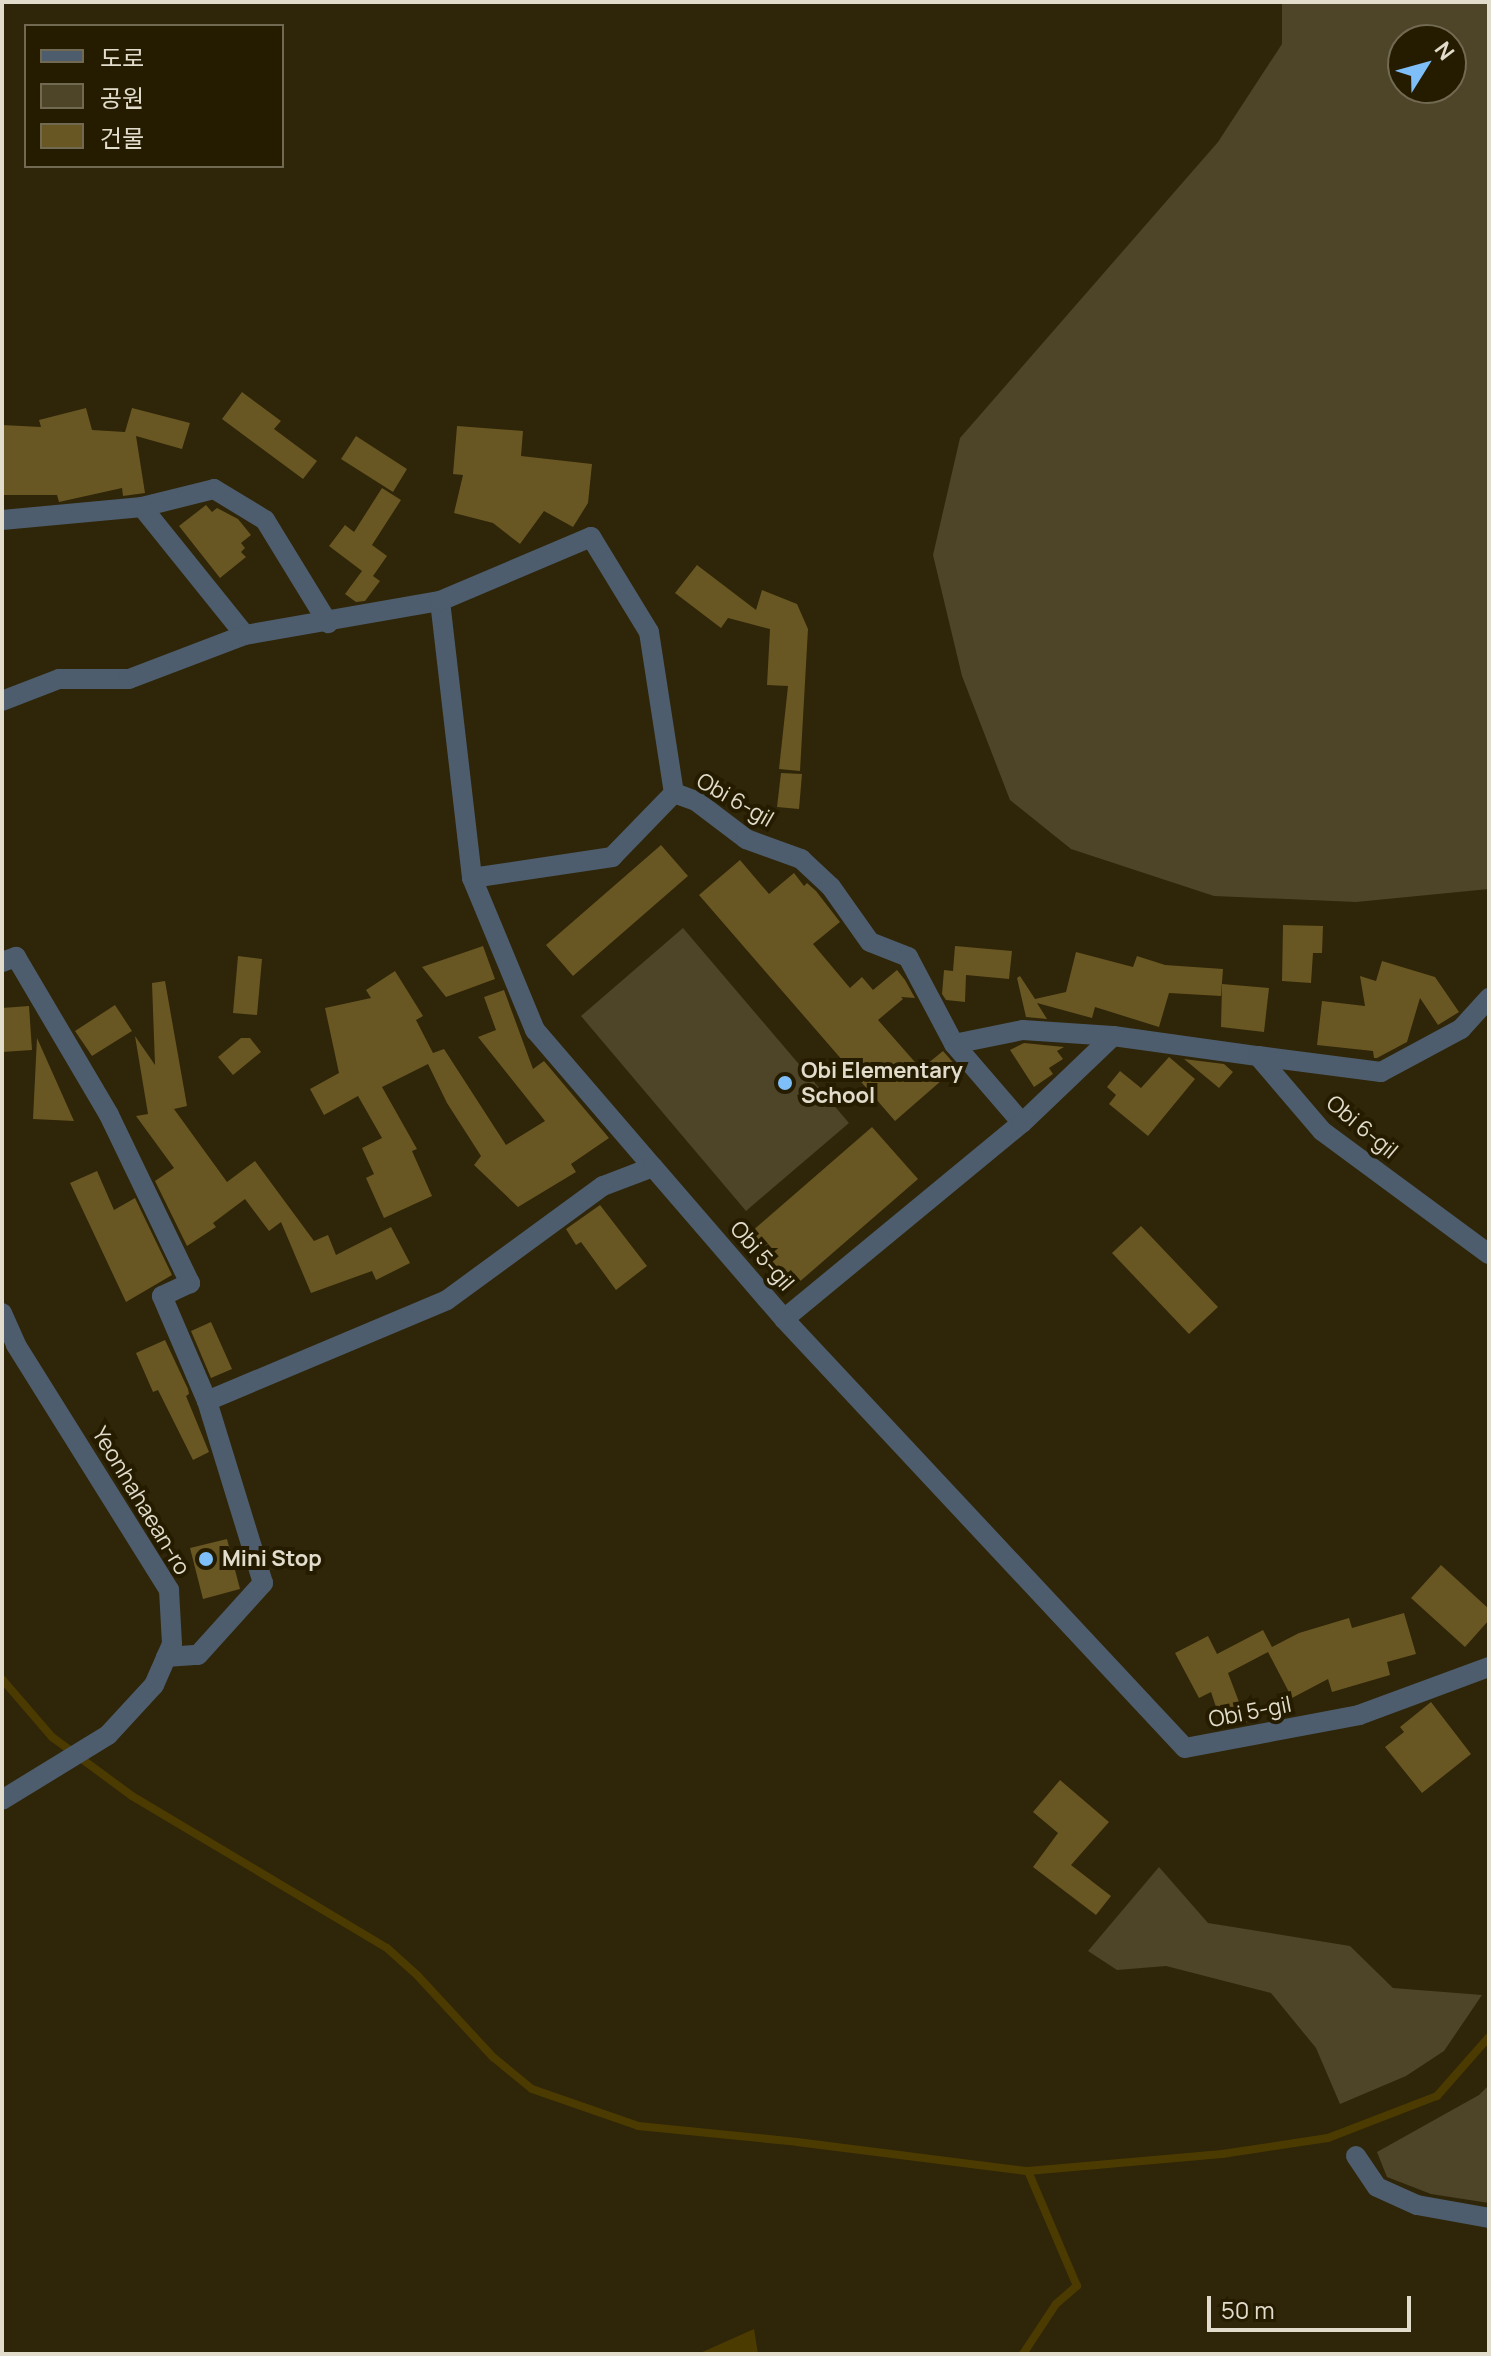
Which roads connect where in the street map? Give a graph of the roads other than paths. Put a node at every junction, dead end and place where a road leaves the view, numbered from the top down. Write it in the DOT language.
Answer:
graph roads {
  1 [pos="142,507"];
  2 [pos="2,520"];
  3 [pos="440,601"];
  4 [pos="328,623"];
  5 [pos="245,635"];
  6 [pos="2,701"];
  7 [pos="674,793"];
  8 [pos="472,878"];
  9 [pos="2,962"];
  10 [pos="1489,998"];
  11 [pos="1113,1036"];
  12 [pos="954,1044"];
  13 [pos="1258,1056"];
  14 [pos="1022,1123"];
  15 [pos="653,1167"];
  16 [pos="1489,1254"];
  17 [pos="2,1313"];
  18 [pos="784,1319"];
  19 [pos="207,1401"];
  20 [pos="166,1657"];
  21 [pos="1489,1667"];
  22 [pos="2,1800"];
  23 [pos="1356,2156"];
  24 [pos="1489,2218"];
  1 -- 2 [label="street"];
  1 -- 4 [label="street"];
  1 -- 5 [label="street"];
  3 -- 4 [label="street, Obi 6-gil"];
  3 -- 7 [label="street, Obi 6-gil"];
  3 -- 8 [label="street, Obi 5-gil"];
  4 -- 5 [label="street, Obi 6-gil"];
  5 -- 6 [label="street, Obi 6-gil"];
  7 -- 8 [label="street"];
  7 -- 12 [label="street, Obi 6-gil"];
  8 -- 15 [label="street, Obi 5-gil"];
  9 -- 19 [label="street"];
  10 -- 13 [label="street"];
  11 -- 12 [label="street"];
  11 -- 13 [label="street"];
  11 -- 14 [label="street"];
  12 -- 14 [label="street, Obi 6-gil"];
  13 -- 16 [label="street, Obi 6-gil"];
  14 -- 18 [label="street"];
  15 -- 18 [label="street, Obi 5-gil"];
  15 -- 19 [label="street"];
  17 -- 20 [label="street, Yeonhahaean-ro"];
  18 -- 21 [label="street, Obi 5-gil"];
  19 -- 20 [label="street"];
  20 -- 22 [label="street, Yeonhahaean-ro"];
  23 -- 24 [label="street"];
}
